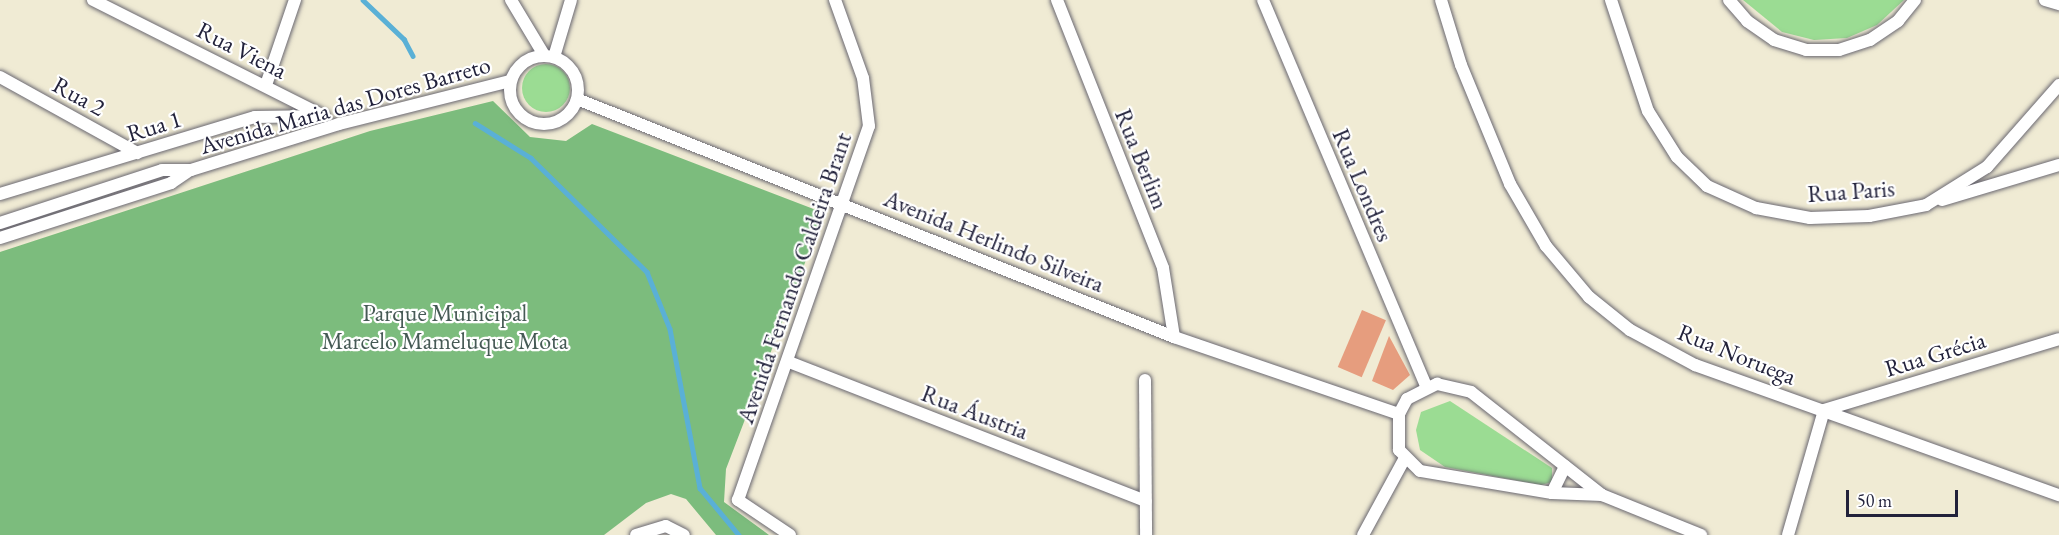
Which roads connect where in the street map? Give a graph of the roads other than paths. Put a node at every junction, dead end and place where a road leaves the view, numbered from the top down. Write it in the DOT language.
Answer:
graph roads {
  1 [pos="93,0"];
  2 [pos="295,0"];
  3 [pos="511,0"];
  4 [pos="571,0"];
  5 [pos="835,0"];
  6 [pos="1057,0"];
  7 [pos="1263,0"];
  8 [pos="1442,0"];
  9 [pos="1611,0"];
  10 [pos="1729,0"];
  11 [pos="1915,0"];
  12 [pos="2045,0"];
  13 [pos="114,4"];
  14 [pos="2059,4"];
  15 [pos="549,56"];
  16 [pos="0,77"];
  17 [pos="510,81"];
  18 [pos="266,85"];
  19 [pos="2059,85"];
  20 [pos="577,99"];
  21 [pos="324,116"];
  22 [pos="339,124"];
  23 [pos="137,153"];
  24 [pos="2059,165"];
  25 [pos="191,170"];
  26 [pos="0,194"];
  27 [pos="841,201"];
  28 [pos="1926,205"];
  29 [pos="0,223"];
  30 [pos="0,238"];
  31 [pos="1174,337"];
  32 [pos="2059,339"];
  33 [pos="789,362"];
  34 [pos="1145,380"];
  35 [pos="1426,386"];
  36 [pos="1824,410"];
  37 [pos="1399,414"];
  38 [pos="1405,458"];
  39 [pos="1564,466"];
  40 [pos="1552,493"];
  41 [pos="1602,495"];
  42 [pos="2059,495"];
  43 [pos="1146,501"];
  44 [pos="636,535"];
  45 [pos="684,535"];
  46 [pos="790,535"];
  47 [pos="1146,535"];
  48 [pos="1363,535"];
  49 [pos="1701,535"];
  50 [pos="1788,535"];
  1 -- 13 [label="street, Rua Viena"];
  2 -- 18 [label="street"];
  3 -- 15 [label="street"];
  4 -- 15 [label="street"];
  5 -- 27 [label="street, Avenida Fernando Caldeira Brant"];
  6 -- 31 [label="street, Rua Berlim"];
  7 -- 35 [label="street, Rua Londres"];
  8 -- 36 [label="street, Rua Noruega"];
  9 -- 28 [label="street, Rua Paris"];
  10 -- 11 [label="street"];
  12 -- 14 [label="street"];
  13 -- 18 [label="street, Rua Viena"];
  15 -- 17 [label="street"];
  15 -- 20 [label="street"];
  16 -- 23 [label="street, Rua 2"];
  17 -- 20 [label="street"];
  17 -- 22 [label="street, Avenida Maria das Dores Barreto"];
  18 -- 21 [label="street, Rua Viena"];
  19 -- 28 [label="street, Rua Paris"];
  20 -- 27 [label="street, Avenida Herlindo Silveira"];
  21 -- 22 [label="street, Rua Viena"];
  21 -- 23 [label="street, Rua 1"];
  22 -- 25 [label="street, Avenida Maria das Dores Barreto"];
  23 -- 26 [label="street, Rua 1"];
  24 -- 28 [label="street"];
  25 -- 29 [label="street, Avenida Maria das Dores Barreto"];
  25 -- 30 [label="street, Avenida Maria das Dores Barreto"];
  27 -- 31 [label="street, Avenida Herlindo Silveira"];
  27 -- 33 [label="street, Avenida Fernando Caldeira Brant"];
  31 -- 37 [label="street, Avenida Herlindo Silveira"];
  32 -- 36 [label="street, Rua Grécia"];
  33 -- 43 [label="street, Rua Áustria"];
  33 -- 46 [label="street, Avenida Fernando Caldeira Brant"];
  34 -- 43 [label="street"];
  35 -- 37 [label="street"];
  35 -- 39 [label="street"];
  36 -- 42 [label="street, Rua Noruega"];
  36 -- 50 [label="street"];
  37 -- 38 [label="street"];
  38 -- 40 [label="street"];
  38 -- 48 [label="street"];
  39 -- 40 [label="street"];
  39 -- 41 [label="street"];
  40 -- 41 [label="street"];
  41 -- 49 [label="street"];
  43 -- 47 [label="street"];
  44 -- 45 [label="street"];
}
